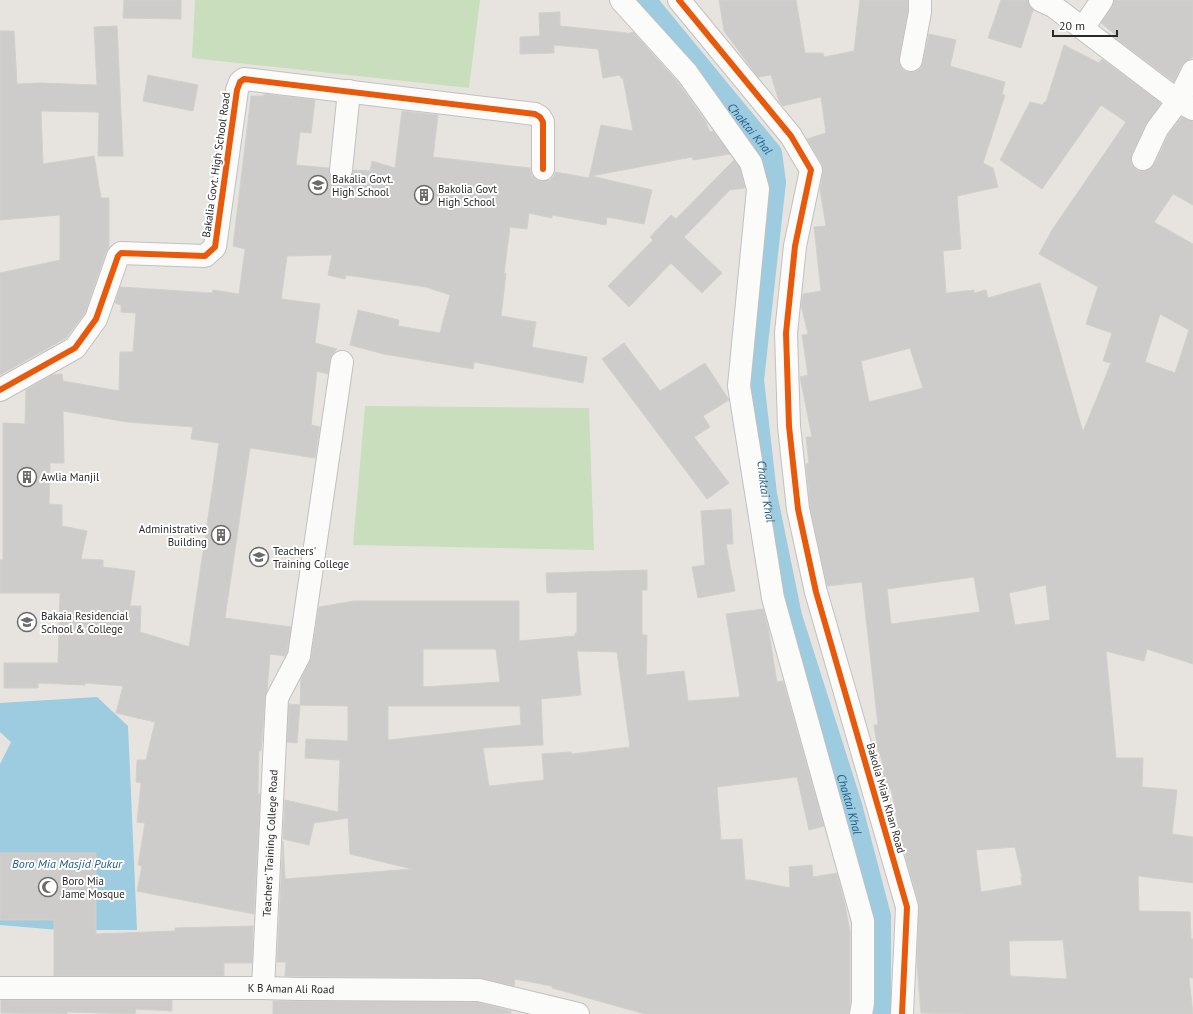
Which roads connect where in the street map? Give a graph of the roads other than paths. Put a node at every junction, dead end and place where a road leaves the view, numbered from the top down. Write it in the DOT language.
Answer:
graph roads {
  1 [pos="621,0"];
  2 [pos="679,0"];
  3 [pos="920,0"];
  4 [pos="1040,0"];
  5 [pos="1102,0"];
  6 [pos="1082,28"];
  7 [pos="910,60"];
  8 [pos="1193,71"];
  9 [pos="349,91"];
  10 [pos="1185,105"];
  11 [pos="1143,159"];
  12 [pos="543,169"];
  13 [pos="341,170"];
  14 [pos="342,362"];
  15 [pos="0,390"];
  16 [pos="0,988"];
  17 [pos="263,988"];
  18 [pos="578,1014"];
  19 [pos="861,1014"];
  20 [pos="902,1014"];
  1 -- 19 [label="street"];
  2 -- 20 [label="street, Bakolia Miah Khan Road"];
  3 -- 7 [label="street"];
  4 -- 6 [label="street"];
  5 -- 6 [label="street"];
  6 -- 10 [label="street"];
  8 -- 10 [label="street"];
  9 -- 12 [label="street, Bakalia Govt. High School Road"];
  9 -- 13 [label="street"];
  9 -- 15 [label="street, Bakalia Govt. High School Road"];
  10 -- 11 [label="street"];
  14 -- 17 [label="street, Teachers' Training College Road"];
  16 -- 17 [label="street, K B Aman Ali Road"];
  17 -- 18 [label="street, K B Aman Ali Road"];
}
